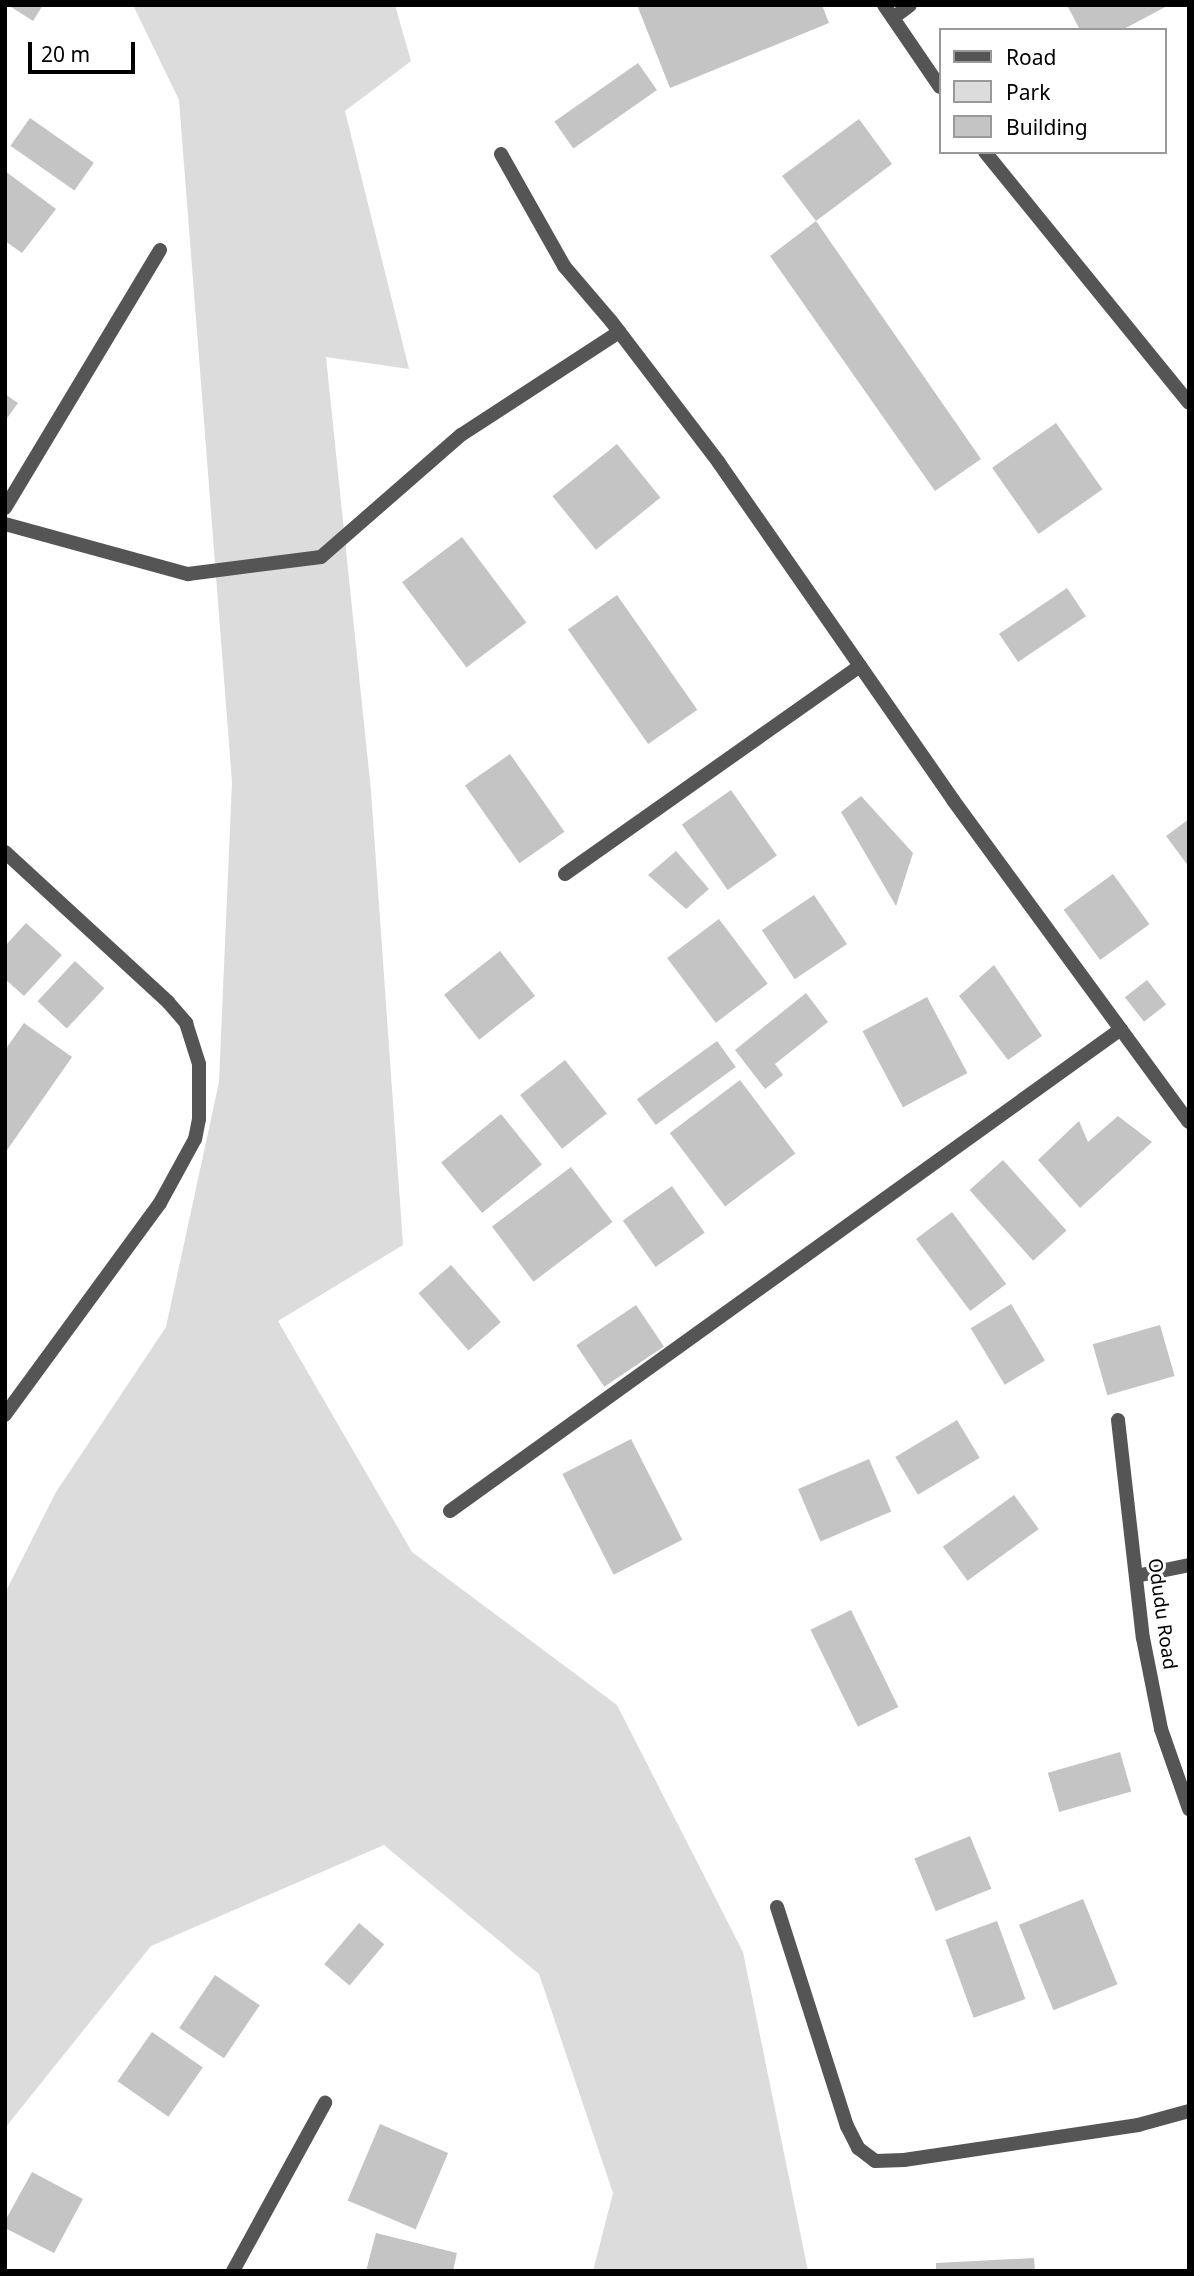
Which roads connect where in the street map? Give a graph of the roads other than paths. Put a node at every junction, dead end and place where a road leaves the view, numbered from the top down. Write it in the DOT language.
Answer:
graph roads {
  1 [pos="884,5"];
  2 [pos="910,5"];
  3 [pos="893,18"];
  4 [pos="939,86"];
  5 [pos="501,154"];
  6 [pos="987,154"];
  7 [pos="160,250"];
  8 [pos="619,332"];
  9 [pos="1189,403"];
  10 [pos="5,508"];
  11 [pos="5,524"];
  12 [pos="860,666"];
  13 [pos="5,852"];
  14 [pos="565,874"];
  15 [pos="1121,1030"];
  16 [pos="1189,1122"];
  17 [pos="5,1415"];
  18 [pos="1118,1420"];
  19 [pos="450,1511"];
  20 [pos="1189,1565"];
  21 [pos="1136,1576"];
  22 [pos="1189,1809"];
  23 [pos="778,1907"];
  24 [pos="324,2103"];
  25 [pos="1189,2111"];
  26 [pos="233,2271"];
  1 -- 3 [label="street"];
  2 -- 3 [label="street"];
  3 -- 4 [label="street"];
  5 -- 8 [label="street"];
  6 -- 9 [label="street"];
  7 -- 10 [label="street"];
  8 -- 11 [label="street"];
  8 -- 12 [label="street"];
  12 -- 14 [label="street"];
  12 -- 15 [label="street"];
  13 -- 17 [label="street"];
  15 -- 16 [label="street"];
  15 -- 19 [label="street"];
  18 -- 21 [label="street, Odudu Road"];
  20 -- 21 [label="street"];
  21 -- 22 [label="street, Odudu Road"];
  23 -- 25 [label="street"];
  24 -- 26 [label="street"];
}
